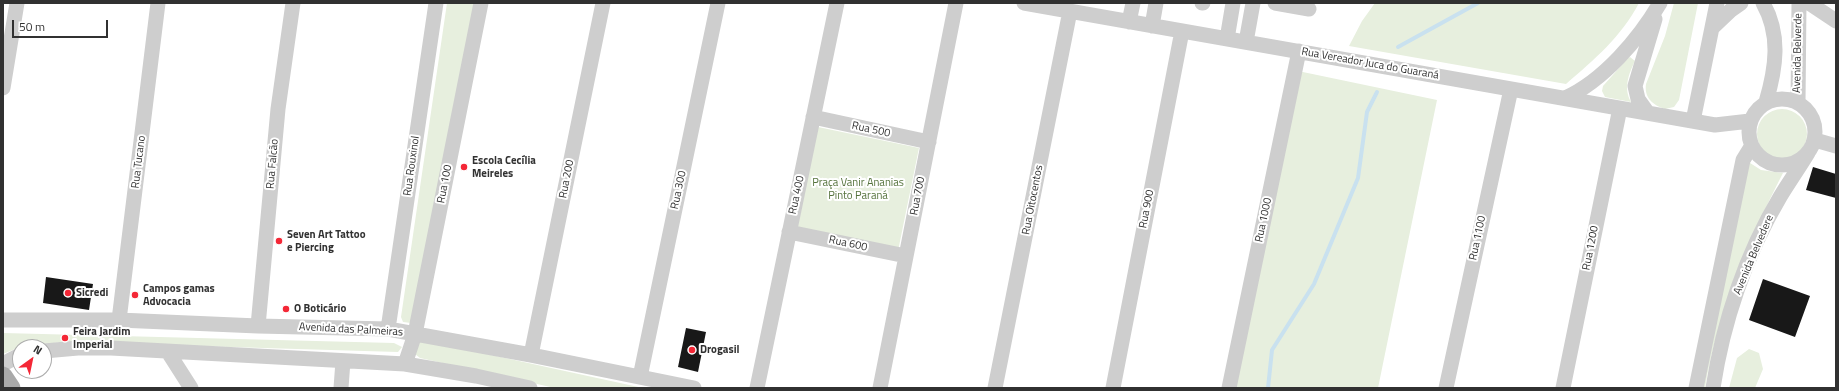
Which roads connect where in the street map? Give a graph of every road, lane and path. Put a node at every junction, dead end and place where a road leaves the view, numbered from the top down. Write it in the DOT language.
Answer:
graph roads {
  1 [pos="17,3"];
  2 [pos="158,3"];
  3 [pos="293,3"];
  4 [pos="436,3"];
  5 [pos="481,3"];
  6 [pos="602,3"];
  7 [pos="718,3"];
  8 [pos="837,3"];
  9 [pos="956,3"];
  10 [pos="1024,3"];
  11 [pos="1133,3"];
  12 [pos="1156,3"];
  13 [pos="1233,3"];
  14 [pos="1253,3"];
  15 [pos="1274,3"];
  16 [pos="1660,3"];
  17 [pos="1717,3"];
  18 [pos="1741,3"];
  19 [pos="1763,3"];
  20 [pos="1799,3"];
  21 [pos="1809,3"];
  22 [pos="1309,9"];
  23 [pos="1070,11"];
  24 [pos="1836,20"];
  25 [pos="1129,22"];
  26 [pos="1152,26"];
  27 [pos="1712,28"];
  28 [pos="1182,31"];
  29 [pos="1227,39"];
  30 [pos="1246,42"];
  31 [pos="1298,51"];
  32 [pos="1602,73"];
  33 [pos="3,88"];
  34 [pos="1511,89"];
  35 [pos="1565,98"];
  36 [pos="1766,102"];
  37 [pos="1798,103"];
  38 [pos="1601,105"];
  39 [pos="1620,108"];
  40 [pos="1648,113"];
  41 [pos="813,117"];
  42 [pos="1693,121"];
  43 [pos="1750,121"];
  44 [pos="1716,125"];
  45 [pos="1815,140"];
  46 [pos="929,142"];
  47 [pos="1750,144"];
  48 [pos="1836,146"];
  49 [pos="1808,153"];
  50 [pos="789,232"];
  51 [pos="906,256"];
  52 [pos="3,320"];
  53 [pos="120,320"];
  54 [pos="258,326"];
  55 [pos="388,329"];
  56 [pos="415,334"];
  57 [pos="52,350"];
  58 [pos="168,352"];
  59 [pos="531,355"];
  60 [pos="12,359"];
  61 [pos="343,361"];
  62 [pos="3,364"];
  63 [pos="405,364"];
  64 [pos="3,376"];
  65 [pos="640,377"];
  66 [pos="475,382"];
  67 [pos="11,388"];
  68 [pos="190,388"];
  69 [pos="341,388"];
  70 [pos="530,388"];
  71 [pos="694,388"];
  72 [pos="757,388"];
  73 [pos="880,388"];
  74 [pos="995,388"];
  75 [pos="1113,388"];
  76 [pos="1229,388"];
  77 [pos="1446,388"];
  78 [pos="1563,388"];
  79 [pos="1696,388"];
  80 [pos="1713,388"];
  1 -- 33 [label="street"];
  2 -- 53 [label="street, Rua Tucano"];
  3 -- 54 [label="street, Rua Falcão"];
  4 -- 55 [label="street, Rua Rouxinol"];
  5 -- 56 [label="street, Rua 100"];
  6 -- 59 [label="street, Rua 200"];
  7 -- 65 [label="street, Rua 300"];
  8 -- 41 [label="street, Rua 400"];
  9 -- 46 [label="street, Rua 700"];
  10 -- 23 [label="street, Rua Vereador Juca do Guaraná"];
  11 -- 25 [label="street"];
  12 -- 26 [label="street"];
  13 -- 29 [label="street"];
  14 -- 30 [label="street"];
  15 -- 22 [label="street"];
  16 -- 32 [label="street"];
  16 -- 40 [label="street"];
  17 -- 27 [label="street"];
  18 -- 27 [label="street"];
  19 -- 36 [label="street, Avenida Belverde"];
  20 -- 37 [label="street, Avenida Belverde"];
  21 -- 24 [label="street"];
  23 -- 25 [label="street, Rua Vereador Juca do Guaraná"];
  23 -- 74 [label="street, Rua Oitocentos"];
  25 -- 26 [label="street, Rua Vereador Juca do Guaraná"];
  26 -- 28 [label="street, Rua Vereador Juca do Guaraná"];
  27 -- 42 [label="street"];
  28 -- 29 [label="street, Rua Vereador Juca do Guaraná"];
  28 -- 75 [label="street, Rua 900"];
  29 -- 30 [label="street, Rua Vereador Juca do Guaraná"];
  30 -- 31 [label="street, Rua Vereador Juca do Guaraná"];
  31 -- 34 [label="street, Rua Vereador Juca do Guaraná"];
  31 -- 76 [label="street, Rua 1000"];
  32 -- 35 [label="street"];
  32 -- 38 [label="street"];
  34 -- 35 [label="street, Rua Vereador Juca do Guaraná"];
  34 -- 77 [label="street, Rua 1100"];
  35 -- 38 [label="street, Rua Vereador Juca do Guaraná"];
  36 -- 37 [label="street"];
  36 -- 43 [label="street"];
  37 -- 45 [label="street"];
  38 -- 39 [label="street, Rua Vereador Juca do Guaraná"];
  39 -- 40 [label="street, Rua Vereador Juca do Guaraná"];
  39 -- 78 [label="street, Rua 1200"];
  40 -- 42 [label="street, Rua Vereador Juca do Guaraná"];
  41 -- 46 [label="street, Rua 500"];
  41 -- 50 [label="street, Rua 400"];
  42 -- 44 [label="street, Rua Vereador Juca do Guaraná"];
  43 -- 44 [label="street, Rua Vereador Juca do Guaraná"];
  43 -- 47 [label="street"];
  44 -- 47 [label="street, Rua Vereador Juca do Guaraná"];
  45 -- 48 [label="street"];
  45 -- 49 [label="street"];
  46 -- 51 [label="street, Rua 700"];
  47 -- 49 [label="street"];
  47 -- 79 [label="street, Avenida Belvedere"];
  49 -- 80 [label="street, Avenida Belvedere"];
  50 -- 51 [label="street, Rua 600"];
  50 -- 72 [label="street, Rua 400"];
  51 -- 73 [label="street, Rua 700"];
  52 -- 53 [label="street, Avenida das Palmeiras"];
  53 -- 54 [label="street, Avenida das Palmeiras"];
  54 -- 55 [label="street, Avenida das Palmeiras"];
  55 -- 56 [label="street, Avenida das Palmeiras"];
  56 -- 59 [label="street, Avenida das Palmeiras"];
  56 -- 63 [label="street, Rua 100"];
  57 -- 58 [label="street"];
  58 -- 61 [label="street"];
  58 -- 68 [label="street"];
  59 -- 65 [label="street, Avenida das Palmeiras"];
  60 -- 62 [label="street"];
  61 -- 63 [label="street"];
  61 -- 69 [label="street"];
  63 -- 66 [label="street"];
  64 -- 67 [label="main road"];
  65 -- 71 [label="street, Avenida das Palmeiras"];
  66 -- 70 [label="street"];
}
